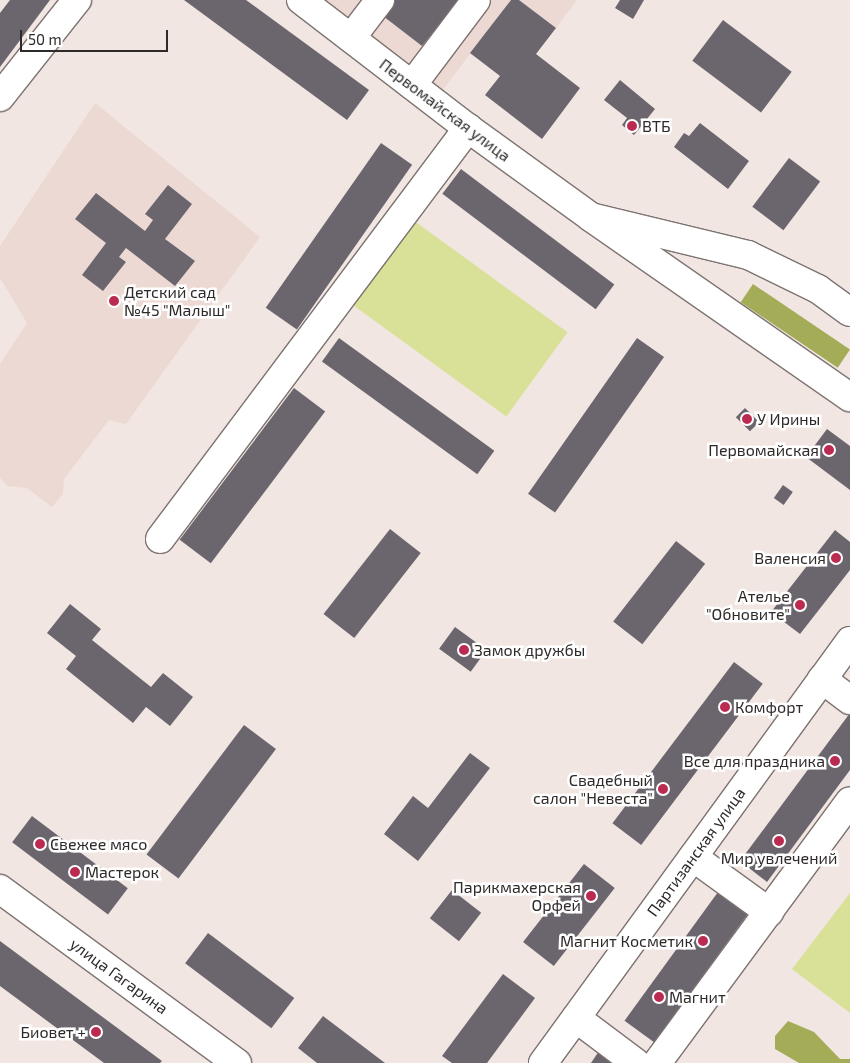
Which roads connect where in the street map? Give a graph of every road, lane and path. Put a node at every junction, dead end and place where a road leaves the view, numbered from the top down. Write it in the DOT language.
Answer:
graph roads {
  1 [pos="77,0"];
  2 [pos="301,0"];
  3 [pos="380,0"];
  4 [pos="476,0"];
  5 [pos="351,38"];
  6 [pos="412,85"];
  7 [pos="0,97"];
  8 [pos="468,128"];
  9 [pos="591,217"];
  10 [pos="850,312"];
  11 [pos="850,397"];
  12 [pos="160,539"];
  13 [pos="850,640"];
  14 [pos="822,679"];
  15 [pos="850,700"];
  16 [pos="850,801"];
  17 [pos="693,857"];
  18 [pos="0,889"];
  19 [pos="769,912"];
  20 [pos="576,1018"];
  21 [pos="209,1055"];
  22 [pos="237,1063"];
  23 [pos="543,1063"];
  24 [pos="636,1063"];
  25 [pos="657,1063"];
  1 -- 7 [label="street"];
  2 -- 5 [label="street, Первомайская улица"];
  3 -- 5 [label="street"];
  4 -- 6 [label="street"];
  5 -- 6 [label="street, Первомайская улица"];
  6 -- 8 [label="street, Первомайская улица"];
  8 -- 9 [label="street, Первомайская улица"];
  8 -- 12 [label="street"];
  9 -- 10 [label="street, Первомайская улица"];
  9 -- 11 [label="street, Первомайская улица"];
  13 -- 14 [label="street, Партизанская улица"];
  14 -- 15 [label="street"];
  14 -- 17 [label="street, Партизанская улица"];
  16 -- 19 [label="street"];
  17 -- 19 [label="street"];
  17 -- 20 [label="street, Партизанская улица"];
  18 -- 21 [label="street, улица Гагарина"];
  19 -- 25 [label="street"];
  20 -- 23 [label="street, Партизанская улица"];
  20 -- 24 [label="street"];
  21 -- 22 [label="street, улица Гагарина"];
}
